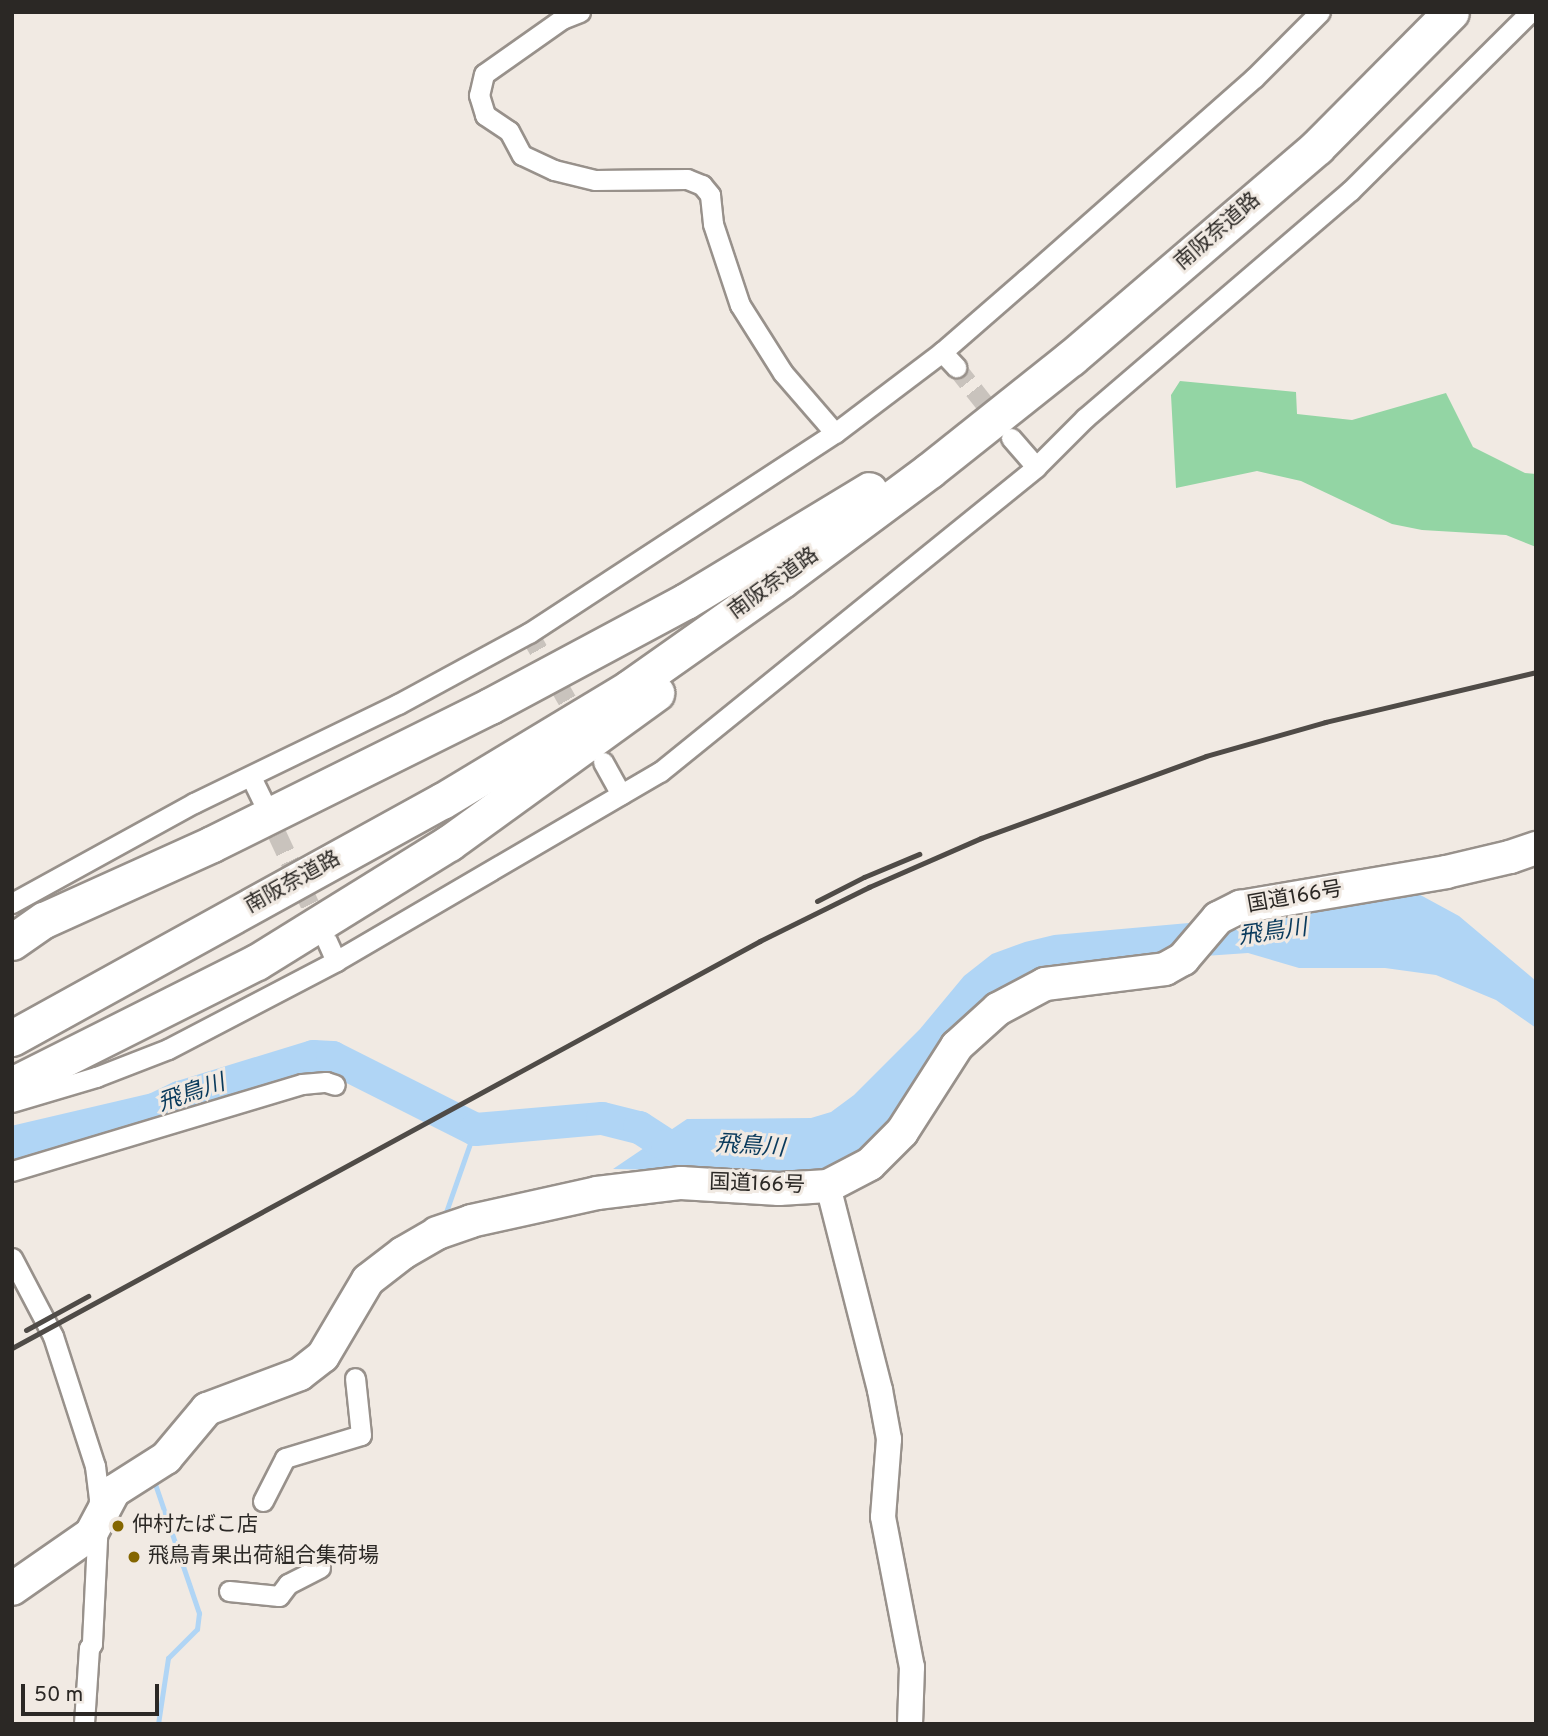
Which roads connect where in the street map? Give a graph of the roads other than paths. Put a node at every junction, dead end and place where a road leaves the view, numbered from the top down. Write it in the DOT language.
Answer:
graph roads {
  1 [pos="580,12"];
  2 [pos="1320,12"];
  3 [pos="1434,12"];
  4 [pos="1451,12"];
  5 [pos="1530,12"];
  6 [pos="942,352"];
  7 [pos="956,367"];
  8 [pos="835,433"];
  9 [pos="1011,438"];
  10 [pos="928,463"];
  11 [pos="1036,467"];
  12 [pos="604,762"];
  13 [pos="251,777"];
  14 [pos="621,794"];
  15 [pos="262,800"];
  16 [pos="1536,848"];
  17 [pos="12,903"];
  18 [pos="327,941"];
  19 [pos="12,942"];
  20 [pos="336,961"];
  21 [pos="12,1024"];
  22 [pos="12,1038"];
  23 [pos="12,1085"];
  24 [pos="335,1085"];
  25 [pos="12,1102"];
  26 [pos="12,1171"];
  27 [pos="828,1186"];
  28 [pos="12,1258"];
  29 [pos="355,1378"];
  30 [pos="263,1501"];
  31 [pos="96,1522"];
  32 [pos="320,1568"];
  33 [pos="12,1589"];
  34 [pos="229,1591"];
  35 [pos="84,1724"];
  36 [pos="910,1724"];
  1 -- 8 [label="street"];
  2 -- 6 [label="street"];
  3 -- 10 [label="highway, 南阪奈道路"];
  4 -- 10 [label="highway, 南阪奈道路"];
  5 -- 11 [label="street"];
  6 -- 7 [label="street"];
  6 -- 8 [label="street"];
  8 -- 13 [label="street"];
  9 -- 11 [label="street"];
  10 -- 19 [label="highway"];
  10 -- 21 [label="highway, 南阪奈道路"];
  10 -- 22 [label="highway, 南阪奈道路"];
  10 -- 23 [label="highway"];
  11 -- 14 [label="street"];
  12 -- 14 [label="street"];
  13 -- 15 [label="street"];
  13 -- 17 [label="street"];
  14 -- 20 [label="street"];
  16 -- 27 [label="highway, 国道166号"];
  18 -- 20 [label="street"];
  20 -- 25 [label="street"];
  24 -- 26 [label="street"];
  27 -- 31 [label="highway, 国道166号"];
  27 -- 36 [label="street"];
  28 -- 31 [label="street"];
  29 -- 30 [label="street"];
  31 -- 33 [label="highway, 国道166号"];
  31 -- 35 [label="street"];
  32 -- 34 [label="street"];
}
